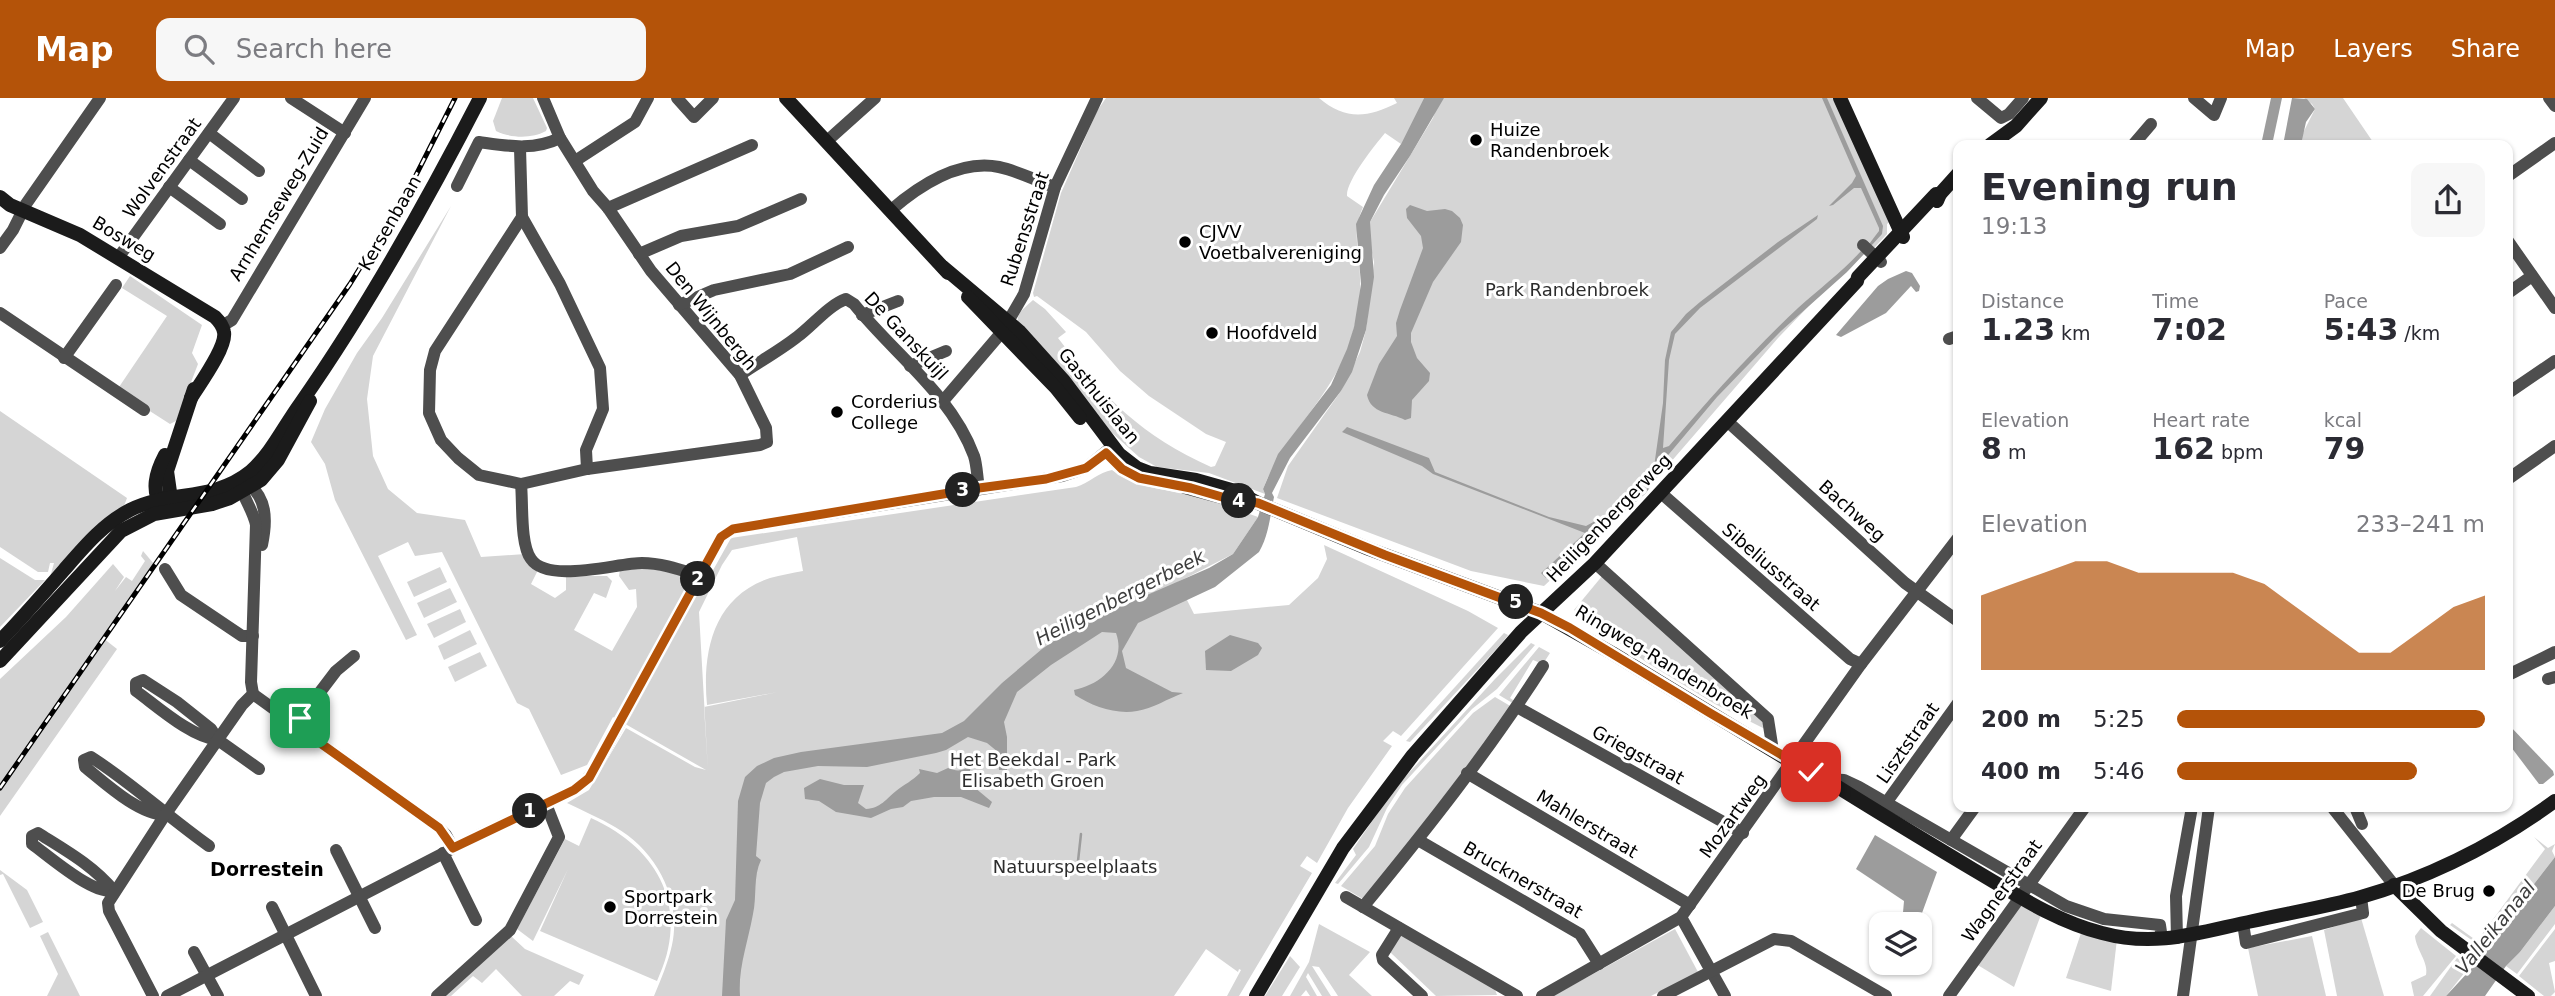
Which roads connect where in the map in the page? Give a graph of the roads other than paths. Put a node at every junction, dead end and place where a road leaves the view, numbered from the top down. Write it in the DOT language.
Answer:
graph roads {
  1 [pos="100,98"];
  2 [pos="234,98"];
  3 [pos="291,98"];
  4 [pos="365,98"];
  5 [pos="471,98"];
  6 [pos="480,98"];
  7 [pos="543,98"];
  8 [pos="648,98"];
  9 [pos="677,98"];
  10 [pos="713,98"];
  11 [pos="786,98"];
  12 [pos="875,98"];
  13 [pos="1840,98"];
  14 [pos="1977,98"];
  15 [pos="2023,98"];
  16 [pos="2041,98"];
  17 [pos="2194,98"];
  18 [pos="2221,98"];
  19 [pos="2549,98"];
  20 [pos="1091,100"];
  21 [pos="2555,106"];
  22 [pos="2151,124"];
  23 [pos="209,133"];
  24 [pos="345,133"];
  25 [pos="560,138"];
  26 [pos="2007,140"];
  27 [pos="2137,140"];
  28 [pos="827,141"];
  29 [pos="2555,143"];
  30 [pos="752,145"];
  31 [pos="520,148"];
  32 [pos="452,153"];
  33 [pos="189,160"];
  34 [pos="575,161"];
  35 [pos="259,171"];
  36 [pos="2513,172"];
  37 [pos="1953,180"];
  38 [pos="457,186"];
  39 [pos="169,187"];
  40 [pos="1055,187"];
  41 [pos="0,197"];
  42 [pos="242,198"];
  43 [pos="800,199"];
  44 [pos="608,208"];
  45 [pos="891,209"];
  46 [pos="22,210"];
  47 [pos="522,217"];
  48 [pos="220,224"];
  49 [pos="1901,235"];
  50 [pos="848,247"];
  51 [pos="0,248"];
  52 [pos="2513,248"];
  53 [pos="639,254"];
  54 [pos="118,258"];
  55 [pos="2532,276"];
  56 [pos="116,285"];
  57 [pos="2513,289"];
  58 [pos="898,301"];
  59 [pos="2554,304"];
  60 [pos="679,305"];
  61 [pos="0,313"];
  62 [pos="862,315"];
  63 [pos="222,326"];
  64 [pos="1005,326"];
  65 [pos="946,351"];
  66 [pos="64,358"];
  67 [pos="2555,361"];
  68 [pos="910,366"];
  69 [pos="740,375"];
  70 [pos="2513,390"];
  71 [pos="943,401"];
  72 [pos="144,410"];
  73 [pos="1727,421"];
  74 [pos="2555,446"];
  75 [pos="1109,450"];
  76 [pos="587,469"];
  77 [pos="2513,475"];
  78 [pos="521,484"];
  79 [pos="245,486"];
  80 [pos="979,488"];
  81 [pos="1661,493"];
  82 [pos="165,503"];
  83 [pos="1265,506"];
  84 [pos="1953,544"];
  85 [pos="1595,563"];
  86 [pos="165,569"];
  87 [pos="700,576"];
  88 [pos="1917,590"];
  89 [pos="1541,613"];
  90 [pos="1953,617"];
  91 [pos="254,636"];
  92 [pos="0,641"];
  93 [pos="2555,652"];
  94 [pos="354,656"];
  95 [pos="0,661"];
  96 [pos="1861,664"];
  97 [pos="1543,666"];
  98 [pos="2513,672"];
  99 [pos="253,694"];
  100 [pos="1517,707"];
  101 [pos="1953,709"];
  102 [pos="295,725"];
  103 [pos="218,740"];
  104 [pos="1773,751"];
  105 [pos="1793,763"];
  106 [pos="260,769"];
  107 [pos="1467,773"];
  108 [pos="1825,779"];
  109 [pos="2555,801"];
  110 [pos="1886,803"];
  111 [pos="546,804"];
  112 [pos="1971,812"];
  113 [pos="2081,812"];
  114 [pos="2191,812"];
  115 [pos="2208,812"];
  116 [pos="2336,812"];
  117 [pos="2357,812"];
  118 [pos="165,815"];
  119 [pos="2362,824"];
  120 [pos="1743,833"];
  121 [pos="1418,839"];
  122 [pos="1951,841"];
  123 [pos="208,846"];
  124 [pos="336,850"];
  125 [pos="448,851"];
  126 [pos="2029,884"];
  127 [pos="2393,885"];
  128 [pos="114,891"];
  129 [pos="359,897"];
  130 [pos="1346,897"];
  131 [pos="2020,897"];
  132 [pos="1690,905"];
  133 [pos="272,907"];
  134 [pos="1363,907"];
  135 [pos="1681,918"];
  136 [pos="476,920"];
  137 [pos="375,928"];
  138 [pos="1399,928"];
  139 [pos="286,935"];
  140 [pos="2173,935"];
  141 [pos="194,951"];
  142 [pos="1599,964"];
  143 [pos="1711,971"];
  144 [pos="207,976"];
  145 [pos="1880,993"];
  146 [pos="1509,994"];
  147 [pos="153,996"];
  148 [pos="167,996"];
  149 [pos="218,996"];
  150 [pos="316,996"];
  151 [pos="437,996"];
  152 [pos="1256,996"];
  153 [pos="1422,996"];
  154 [pos="1542,996"];
  155 [pos="1663,996"];
  156 [pos="1725,996"];
  157 [pos="1861,996"];
  158 [pos="1949,996"];
  159 [pos="2183,996"];
  160 [pos="2528,996"];
  1 -- 46 [label="street"];
  2 -- 23 [label="street, Wolvenstraat"];
  3 -- 24 [label="street"];
  4 -- 24 [label="street, Arnhemseweg-Zuid"];
  5 -- 32 [label="main road"];
  6 -- 32 [label="main road, Kersenbaan"];
  7 -- 25 [label="street, Den Wijnbergh"];
  8 -- 34 [label="street"];
  9 -- 10 [label="street"];
  11 -- 28 [label="main road, Gasthuislaan"];
  12 -- 28 [label="street"];
  13 -- 49 [label="main road"];
  14 -- 15 [label="street"];
  16 -- 26 [label="main road"];
  17 -- 18 [label="street"];
  19 -- 21 [label="street"];
  20 -- 40 [label="street, Rubensstraat"];
  22 -- 27 [label="street"];
  23 -- 33 [label="street, Wolvenstraat"];
  23 -- 35 [label="street"];
  24 -- 63 [label="street, Arnhemseweg-Zuid"];
  25 -- 31 [label="street"];
  25 -- 34 [label="street, Den Wijnbergh"];
  28 -- 45 [label="main road, Gasthuislaan"];
  29 -- 36 [label="street"];
  30 -- 44 [label="street"];
  31 -- 38 [label="street"];
  31 -- 47 [label="street"];
  32 -- 79 [label="main road, Kersenbaan"];
  33 -- 39 [label="street, Wolvenstraat"];
  33 -- 42 [label="street"];
  34 -- 44 [label="street, Den Wijnbergh"];
  37 -- 49 [label="main road, Heiligenbergerweg"];
  39 -- 48 [label="street"];
  39 -- 54 [label="street, Wolvenstraat"];
  40 -- 45 [label="street"];
  40 -- 64 [label="street, Rubensstraat"];
  41 -- 46 [label="main road, Bosweg"];
  43 -- 53 [label="street"];
  44 -- 53 [label="street, Den Wijnbergh"];
  45 -- 64 [label="main road, Gasthuislaan"];
  46 -- 51 [label="street"];
  46 -- 54 [label="main road, Bosweg"];
  47 -- 76 [label="street"];
  47 -- 78 [label="street"];
  49 -- 73 [label="main road, Heiligenbergerweg"];
  50 -- 60 [label="street"];
  52 -- 55 [label="street"];
  53 -- 60 [label="street, Den Wijnbergh"];
  54 -- 63 [label="main road, Bosweg"];
  55 -- 57 [label="street"];
  55 -- 59 [label="street"];
  56 -- 66 [label="street"];
  58 -- 62 [label="street"];
  60 -- 69 [label="street, Den Wijnbergh"];
  61 -- 66 [label="street"];
  62 -- 68 [label="street, De Ganskuijl"];
  62 -- 69 [label="street, De Ganskuijl"];
  63 -- 82 [label="main road, Arnhemseweg-Zuid"];
  64 -- 71 [label="street, Rubensstraat"];
  64 -- 75 [label="main road, Gasthuislaan"];
  65 -- 68 [label="street"];
  66 -- 72 [label="street"];
  67 -- 70 [label="street"];
  68 -- 71 [label="street, De Ganskuijl"];
  69 -- 76 [label="street, Den Wijnbergh"];
  71 -- 80 [label="street, De Ganskuijl"];
  73 -- 81 [label="main road, Heiligenbergerweg"];
  73 -- 88 [label="street, Bachweg"];
  74 -- 77 [label="street"];
  75 -- 80 [label="street"];
  75 -- 83 [label="main road, Gasthuislaan"];
  76 -- 78 [label="street"];
  78 -- 87 [label="street"];
  79 -- 82 [label="main road"];
  79 -- 91 [label="street"];
  80 -- 87 [label="street"];
  81 -- 85 [label="main road, Heiligenbergerweg"];
  81 -- 96 [label="street, Sibeliusstraat"];
  82 -- 92 [label="main road"];
  82 -- 95 [label="main road"];
  83 -- 89 [label="main road, Ringweg-Randenbroek"];
  84 -- 88 [label="street, Mozartweg"];
  85 -- 89 [label="main road, Heiligenbergerweg"];
  85 -- 104 [label="street, Ringweg-Randenbroek"];
  86 -- 91 [label="street"];
  87 -- 111 [label="street"];
  88 -- 90 [label="street, Bachweg"];
  88 -- 96 [label="street, Mozartweg"];
  89 -- 104 [label="main road, Ringweg-Randenbroek"];
  89 -- 152 [label="main road, Heiligenbergerweg"];
  91 -- 99 [label="street"];
  93 -- 98 [label="street"];
  94 -- 102 [label="street"];
  96 -- 105 [label="street, Mozartweg"];
  97 -- 100 [label="street"];
  99 -- 102 [label="street"];
  99 -- 103 [label="street"];
  100 -- 107 [label="street"];
  100 -- 120 [label="street, Griegstraat"];
  101 -- 110 [label="street, Lisztstraat"];
  102 -- 125 [label="street"];
  103 -- 103 [label="street"];
  103 -- 106 [label="street"];
  103 -- 118 [label="street"];
  104 -- 105 [label="main road, Ringweg-Randenbroek"];
  105 -- 108 [label="main road, Ringweg-Randenbroek"];
  105 -- 120 [label="street, Mozartweg"];
  107 -- 121 [label="street"];
  107 -- 132 [label="street, Mahlerstraat"];
  108 -- 110 [label="street, Ringweg-Randenbroek"];
  108 -- 131 [label="main road, Ringweg-Randenbroek"];
  109 -- 127 [label="main road, Ringweg-Randenbroek"];
  110 -- 122 [label="street, Ringweg-Randenbroek"];
  111 -- 125 [label="street"];
  111 -- 151 [label="street"];
  112 -- 122 [label="street"];
  113 -- 126 [label="street, Wagnerstraat"];
  114 -- 140 [label="street"];
  115 -- 140 [label="street"];
  116 -- 127 [label="street"];
  117 -- 119 [label="street"];
  118 -- 118 [label="street"];
  118 -- 123 [label="street"];
  118 -- 128 [label="street"];
  120 -- 132 [label="street, Mozartweg"];
  121 -- 134 [label="street"];
  121 -- 142 [label="street, Brucknerstraat"];
  122 -- 126 [label="street, Ringweg-Randenbroek"];
  124 -- 129 [label="street"];
  125 -- 129 [label="street"];
  125 -- 136 [label="street"];
  126 -- 131 [label="street, Wagnerstraat"];
  126 -- 140 [label="street, Ringweg-Randenbroek"];
  127 -- 140 [label="main road, Ringweg-Randenbroek"];
  127 -- 160 [label="main road"];
  128 -- 128 [label="street"];
  128 -- 147 [label="street"];
  129 -- 137 [label="street"];
  129 -- 139 [label="street"];
  130 -- 134 [label="street"];
  131 -- 140 [label="main road, Ringweg-Randenbroek"];
  131 -- 158 [label="street, Wagnerstraat"];
  132 -- 135 [label="street, Mozartweg"];
  133 -- 139 [label="street"];
  134 -- 138 [label="street"];
  135 -- 142 [label="street, Mozartweg"];
  135 -- 143 [label="street"];
  138 -- 146 [label="street"];
  138 -- 153 [label="street"];
  139 -- 144 [label="street"];
  139 -- 150 [label="street"];
  140 -- 159 [label="street"];
  141 -- 144 [label="street"];
  142 -- 154 [label="street, Mozartweg"];
  143 -- 145 [label="street"];
  143 -- 155 [label="street"];
  143 -- 156 [label="street"];
  144 -- 148 [label="street"];
  144 -- 149 [label="street"];
  145 -- 157 [label="street"];
}
